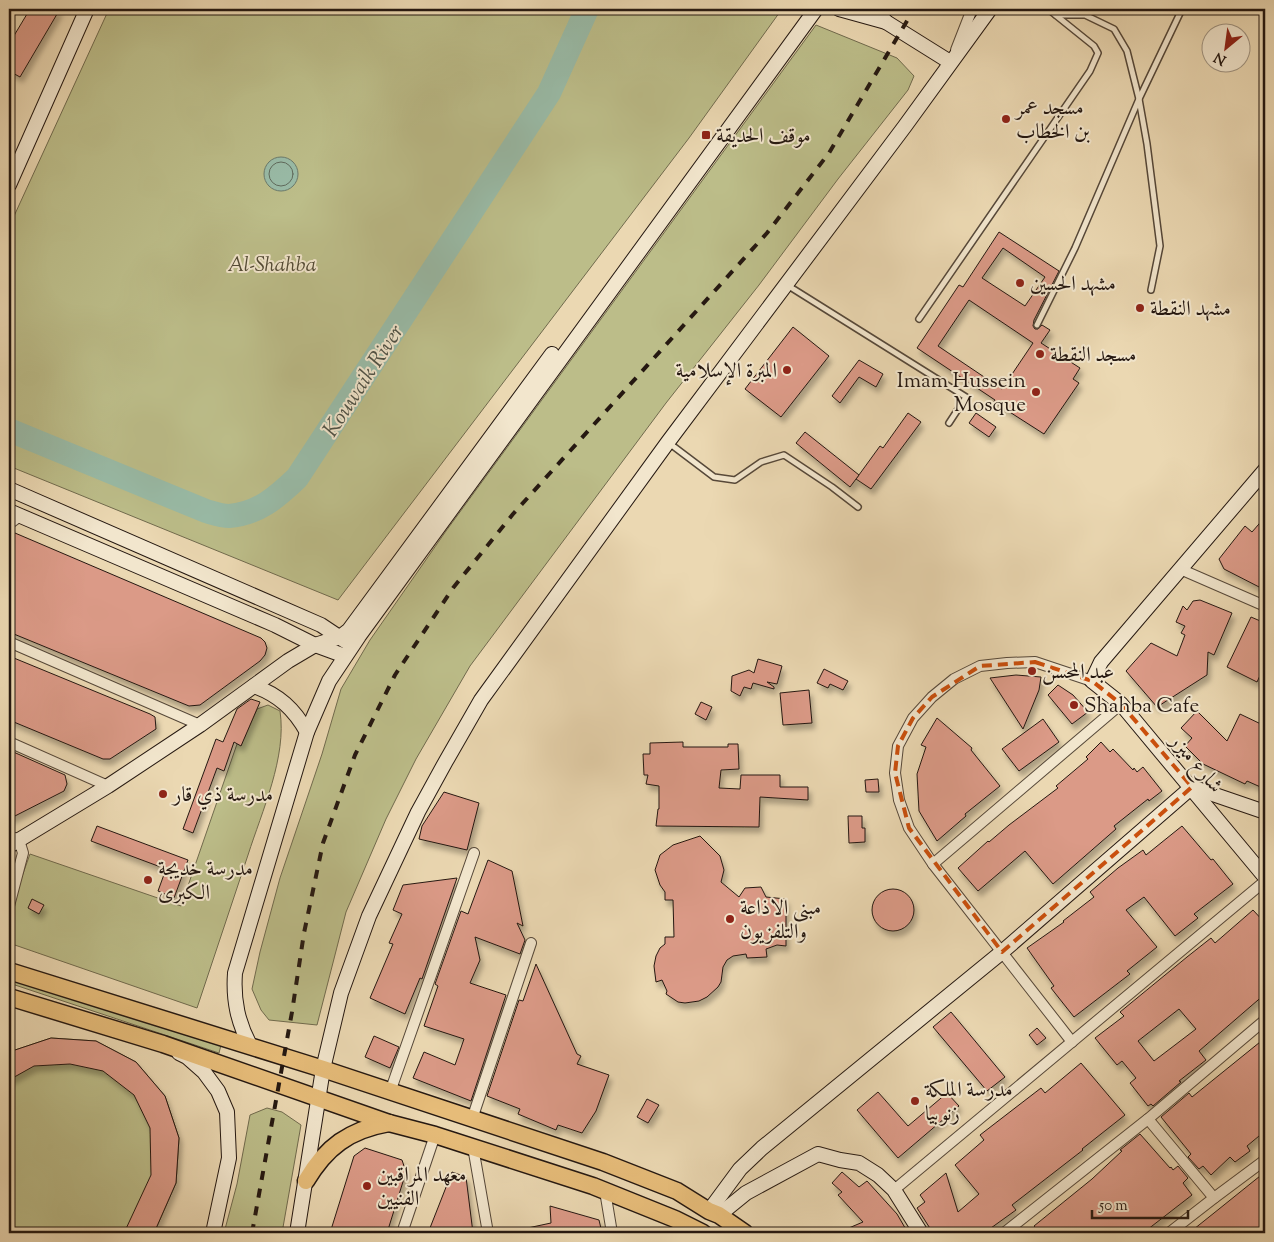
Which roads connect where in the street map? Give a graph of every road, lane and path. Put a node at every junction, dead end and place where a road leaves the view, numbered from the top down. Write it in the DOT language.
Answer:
graph roads {
  1 [pos="87,9"];
  2 [pos="806,9"];
  3 [pos="816,9"];
  4 [pos="840,9"];
  5 [pos="875,9"];
  6 [pos="972,9"];
  7 [pos="990,9"];
  8 [pos="1048,9"];
  9 [pos="1182,9"];
  10 [pos="1056,15"];
  11 [pos="886,22"];
  12 [pos="950,62"];
  13 [pos="1139,99"];
  14 [pos="9,185"];
  15 [pos="787,285"];
  16 [pos="1151,290"];
  17 [pos="919,319"];
  18 [pos="1037,325"];
  19 [pos="949,423"];
  20 [pos="668,442"];
  21 [pos="1265,470"];
  22 [pos="9,489"];
  23 [pos="858,508"];
  24 [pos="14,513"];
  25 [pos="9,524"];
  26 [pos="1180,568"];
  27 [pos="1265,606"];
  28 [pos="288,631"];
  29 [pos="340,637"];
  30 [pos="9,642"];
  31 [pos="315,645"];
  32 [pos="348,651"];
  33 [pos="288,661"];
  34 [pos="1092,681"];
  35 [pos="254,686"];
  36 [pos="1121,704"];
  37 [pos="200,725"];
  38 [pos="307,732"];
  39 [pos="9,742"];
  40 [pos="108,786"];
  41 [pos="1192,787"];
  42 [pos="1265,812"];
  43 [pos="12,841"];
  44 [pos="474,853"];
  45 [pos="933,864"];
  46 [pos="1265,877"];
  47 [pos="1265,881"];
  48 [pos="9,906"];
  49 [pos="531,943"];
  50 [pos="1002,952"];
  51 [pos="9,971"];
  52 [pos="9,997"];
  53 [pos="1265,1020"];
  54 [pos="1072,1042"];
  55 [pos="163,1044"];
  56 [pos="252,1047"];
  57 [pos="323,1069"];
  58 [pos="390,1092"];
  59 [pos="319,1099"];
  60 [pos="472,1119"];
  61 [pos="1148,1119"];
  62 [pos="389,1123"];
  63 [pos="434,1135"];
  64 [pos="473,1147"];
  65 [pos="1265,1160"];
  66 [pos="306,1181"];
  67 [pos="605,1190"];
  68 [pos="894,1190"];
  69 [pos="1214,1198"];
  70 [pos="714,1213"];
  71 [pos="213,1233"];
  72 [pos="297,1233"];
  73 [pos="402,1233"];
  74 [pos="488,1233"];
  75 [pos="612,1233"];
  76 [pos="703,1233"];
  77 [pos="745,1233"];
  78 [pos="920,1233"];
  79 [pos="1004,1233"];
  80 [pos="1169,1233"];
  1 -- 14 [label="main road"];
  2 -- 29 [label="main road"];
  3 -- 32 [label="main road"];
  4 -- 11 [label="main road"];
  5 -- 11 [label="main road"];
  6 -- 12 [label="street"];
  7 -- 12 [label="main road"];
  8 -- 10 [label="lane"];
  9 -- 13 [label="lane"];
  10 -- 13 [label="lane"];
  10 -- 17 [label="lane"];
  11 -- 12 [label="main road"];
  12 -- 15 [label="main road"];
  13 -- 16 [label="lane"];
  13 -- 18 [label="lane"];
  15 -- 19 [label="lane"];
  15 -- 20 [label="main road"];
  20 -- 23 [label="lane"];
  20 -- 57 [label="main road"];
  21 -- 26 [label="main road"];
  22 -- 29 [label="main road"];
  24 -- 25 [label="street"];
  24 -- 28 [label="main road"];
  26 -- 27 [label="street"];
  26 -- 34 [label="main road"];
  28 -- 31 [label="main road"];
  28 -- 33 [label="main road"];
  29 -- 31 [label="main road"];
  29 -- 32 [label="main road"];
  30 -- 37 [label="street"];
  31 -- 32 [label="main road"];
  31 -- 33 [label="main road"];
  32 -- 38 [label="main road"];
  33 -- 35 [label="main road"];
  34 -- 36 [label="main road, شارع ميزر"];
  34 -- 45 [label="street"];
  35 -- 37 [label="main road"];
  35 -- 38 [label="main road"];
  36 -- 41 [label="main road, شارع ميزر"];
  36 -- 45 [label="street"];
  37 -- 40 [label="main road"];
  38 -- 56 [label="main road"];
  39 -- 40 [label="street"];
  40 -- 43 [label="main road"];
  41 -- 42 [label="main road"];
  41 -- 46 [label="main road, شارع ميزر"];
  41 -- 50 [label="main road"];
  43 -- 48 [label="street"];
  44 -- 58 [label="street"];
  45 -- 50 [label="street"];
  47 -- 54 [label="street"];
  49 -- 60 [label="street"];
  50 -- 54 [label="street"];
  50 -- 70 [label="main road"];
  51 -- 56 [label="main road"];
  52 -- 55 [label="main road"];
  53 -- 61 [label="street"];
  54 -- 68 [label="street"];
  55 -- 59 [label="main road"];
  55 -- 71 [label="main road"];
  56 -- 57 [label="main road"];
  57 -- 58 [label="main road"];
  57 -- 59 [label="main road"];
  58 -- 60 [label="main road"];
  59 -- 62 [label="main road"];
  59 -- 66 [label="main road"];
  60 -- 70 [label="main road"];
  61 -- 69 [label="street"];
  61 -- 79 [label="street"];
  62 -- 63 [label="main road"];
  62 -- 66 [label="main road"];
  63 -- 64 [label="main road"];
  63 -- 73 [label="street"];
  64 -- 67 [label="main road"];
  64 -- 74 [label="street"];
  65 -- 69 [label="street"];
  66 -- 72 [label="main road"];
  67 -- 75 [label="street"];
  67 -- 76 [label="main road"];
  68 -- 70 [label="main road"];
  68 -- 78 [label="main road"];
  69 -- 80 [label="street"];
  70 -- 77 [label="main road"];
}
